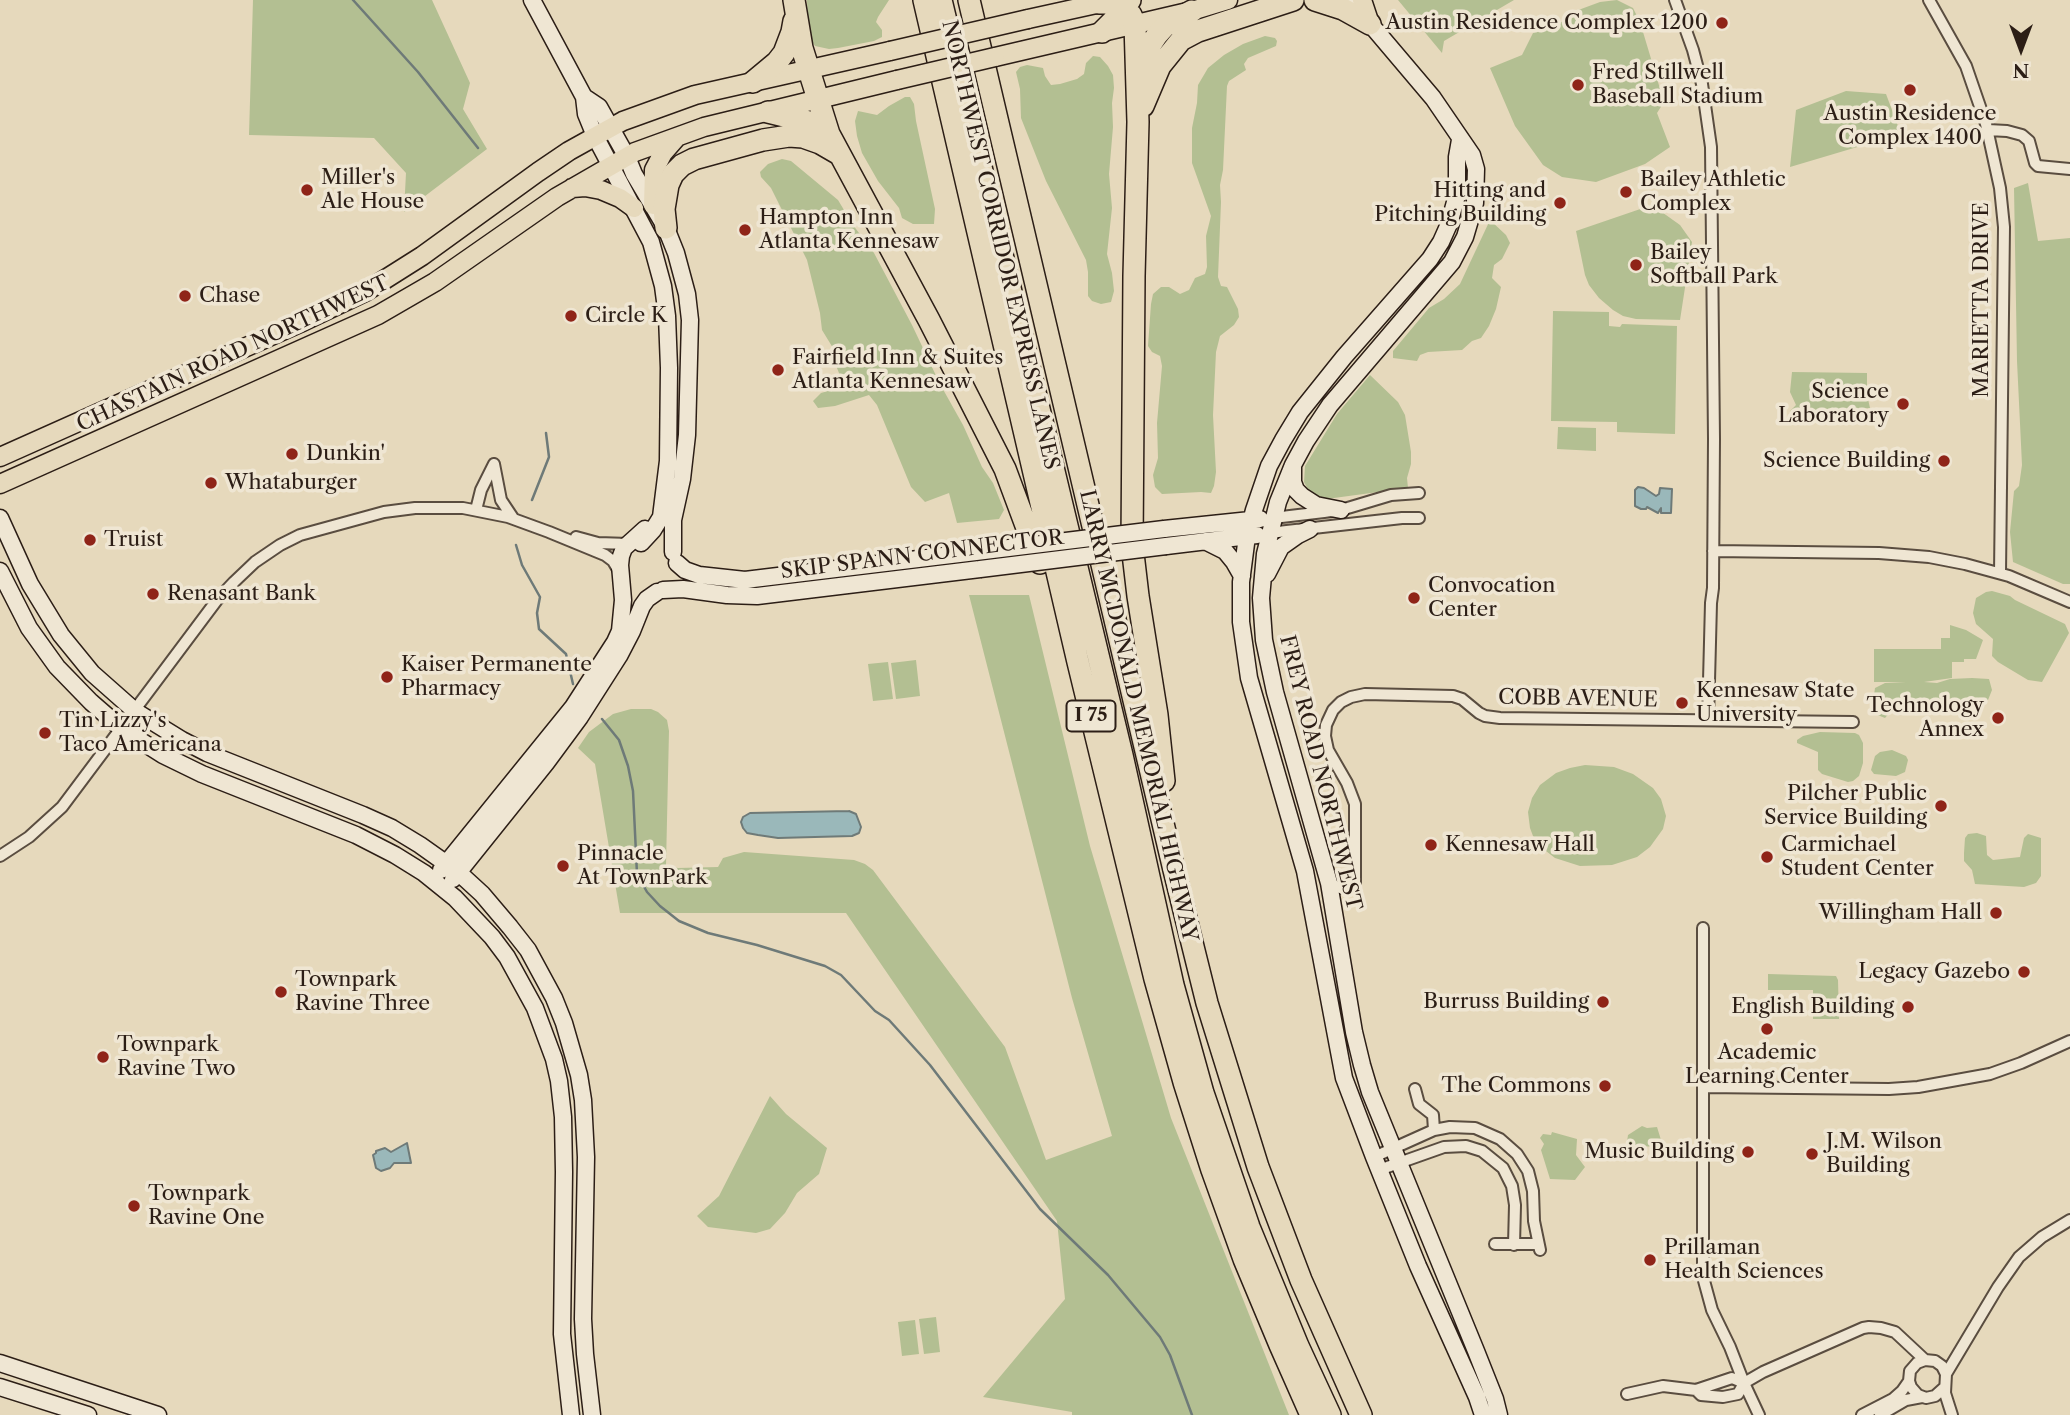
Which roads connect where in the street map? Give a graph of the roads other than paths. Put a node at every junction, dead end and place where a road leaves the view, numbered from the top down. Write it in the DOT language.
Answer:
graph roads {
  1 [pos="532,0"];
  2 [pos="924,0"];
  3 [pos="941,0"];
  4 [pos="970,0"];
  5 [pos="1228,0"];
  6 [pos="1293,0"];
  7 [pos="1315,0"];
  8 [pos="1675,0"];
  9 [pos="1929,0"];
  10 [pos="1353,2"];
  11 [pos="795,6"];
  12 [pos="1120,7"];
  13 [pos="1192,11"];
  14 [pos="1370,24"];
  15 [pos="1102,32"];
  16 [pos="810,69"];
  17 [pos="1138,77"];
  18 [pos="753,82"];
  19 [pos="819,99"];
  20 [pos="768,112"];
  21 [pos="1138,121"];
  22 [pos="1988,130"];
  23 [pos="603,132"];
  24 [pos="829,134"];
  25 [pos="680,135"];
  26 [pos="1460,140"];
  27 [pos="839,155"];
  28 [pos="619,161"];
  29 [pos="2070,169"];
  30 [pos="572,188"];
  31 [pos="653,205"];
  32 [pos="634,208"];
  33 [pos="666,228"];
  34 [pos="0,457"];
  35 [pos="1293,466"];
  36 [pos="0,484"];
  37 [pos="1419,493"];
  38 [pos="476,510"];
  39 [pos="1341,510"];
  40 [pos="513,518"];
  41 [pos="1419,518"];
  42 [pos="0,519"];
  43 [pos="1251,519"];
  44 [pos="1271,526"];
  45 [pos="1310,529"];
  46 [pos="549,532"];
  47 [pos="1247,536"];
  48 [pos="1199,542"];
  49 [pos="636,544"];
  50 [pos="674,551"];
  51 [pos="1713,551"];
  52 [pos="0,571"];
  53 [pos="2000,573"];
  54 [pos="620,574"];
  55 [pos="1242,576"];
  56 [pos="709,577"];
  57 [pos="1262,586"];
  58 [pos="665,590"];
  59 [pos="2070,602"];
  60 [pos="1079,663"];
  61 [pos="135,711"];
  62 [pos="1708,720"];
  63 [pos="1853,723"];
  64 [pos="122,729"];
  65 [pos="0,856"];
  66 [pos="452,867"];
  67 [pos="1174,870"];
  68 [pos="1329,883"];
  69 [pos="439,884"];
  70 [pos="1703,928"];
  71 [pos="2070,1041"];
  72 [pos="1703,1087"];
  73 [pos="1415,1089"];
  74 [pos="563,1130"];
  75 [pos="585,1130"];
  76 [pos="1434,1130"];
  77 [pos="1396,1156"];
  78 [pos="1376,1164"];
  79 [pos="2070,1220"];
  80 [pos="1495,1244"];
  81 [pos="1514,1245"];
  82 [pos="1907,1344"];
  83 [pos="1961,1347"];
  84 [pos="1930,1361"];
  85 [pos="0,1363"];
  86 [pos="1913,1366"];
  87 [pos="1946,1374"];
  88 [pos="1909,1381"];
  89 [pos="1744,1383"];
  90 [pos="0,1387"];
  91 [pos="1945,1387"];
  92 [pos="1627,1394"];
  93 [pos="1926,1397"];
  94 [pos="88,1415"];
  95 [pos="158,1415"];
  96 [pos="571,1415"];
  97 [pos="592,1415"];
  98 [pos="1311,1415"];
  99 [pos="1330,1415"];
  100 [pos="1361,1415"];
  101 [pos="1483,1415"];
  102 [pos="1499,1415"];
  103 [pos="1759,1415"];
  104 [pos="1862,1415"];
  105 [pos="1880,1415"];
  106 [pos="1950,1415"];
  1 -- 23 [label="main road"];
  2 -- 60 [label="highway, LARRY MCDONALD MEMORIAL HIGHWAY / I 75"];
  3 -- 99 [label="highway, NORTHWEST CORRIDOR EXPRESS LANES"];
  4 -- 67 [label="highway, LARRY MCDONALD MEMORIAL HIGHWAY / I 75"];
  5 -- 13 [label="main road, CHASTAIN ROAD NORTHWEST"];
  6 -- 21 [label="highway"];
  7 -- 14 [label="highway"];
  8 -- 51 [label="street"];
  9 -- 22 [label="street, MARIETTA DRIVE"];
  10 -- 14 [label="main road"];
  11 -- 16 [label="highway"];
  11 -- 18 [label="highway"];
  12 -- 13 [label="main road, CHASTAIN ROAD NORTHWEST"];
  12 -- 15 [label="highway"];
  12 -- 16 [label="main road, CHASTAIN ROAD NORTHWEST, bridge"];
  12 -- 17 [label="highway"];
  13 -- 17 [label="highway"];
  14 -- 26 [label="main road, FREY ROAD NORTHWEST"];
  15 -- 19 [label="main road, CHASTAIN ROAD NORTHWEST, bridge"];
  16 -- 18 [label="main road, CHASTAIN ROAD NORTHWEST"];
  16 -- 19 [label="highway"];
  17 -- 21 [label="highway"];
  18 -- 23 [label="main road, CHASTAIN ROAD NORTHWEST"];
  19 -- 20 [label="main road, CHASTAIN ROAD NORTHWEST"];
  19 -- 24 [label="highway"];
  20 -- 24 [label="highway"];
  20 -- 25 [label="main road, CHASTAIN ROAD NORTHWEST"];
  21 -- 67 [label="highway"];
  22 -- 29 [label="street"];
  22 -- 53 [label="street, MARIETTA DRIVE"];
  23 -- 28 [label="main road"];
  23 -- 34 [label="main road, CHASTAIN ROAD NORTHWEST"];
  24 -- 27 [label="highway"];
  25 -- 28 [label="main road, CHASTAIN ROAD NORTHWEST"];
  25 -- 31 [label="main road"];
  26 -- 35 [label="main road, FREY ROAD NORTHWEST"];
  26 -- 43 [label="main road, FREY ROAD NORTHWEST"];
  27 -- 33 [label="highway"];
  27 -- 60 [label="highway"];
  28 -- 30 [label="main road, CHASTAIN ROAD NORTHWEST"];
  28 -- 31 [label="main road"];
  28 -- 32 [label="main road"];
  30 -- 32 [label="main road"];
  30 -- 36 [label="main road, CHASTAIN ROAD NORTHWEST"];
  31 -- 33 [label="main road"];
  32 -- 49 [label="main road"];
  33 -- 50 [label="main road"];
  35 -- 39 [label="main road"];
  35 -- 44 [label="main road, FREY ROAD NORTHWEST"];
  37 -- 39 [label="street"];
  38 -- 40 [label="street"];
  38 -- 40 [label="street"];
  38 -- 61 [label="street"];
  39 -- 44 [label="street"];
  40 -- 46 [label="street"];
  41 -- 45 [label="street"];
  42 -- 61 [label="main road"];
  43 -- 44 [label="main road, SKIP SPANN CONNECTOR"];
  43 -- 47 [label="main road, FREY ROAD NORTHWEST"];
  43 -- 56 [label="main road, SKIP SPANN CONNECTOR, bridge"];
  44 -- 45 [label="street"];
  44 -- 47 [label="main road, SKIP SPANN CONNECTOR"];
  44 -- 57 [label="main road, FREY ROAD NORTHWEST"];
  45 -- 57 [label="main road"];
  46 -- 49 [label="street"];
  46 -- 54 [label="street"];
  47 -- 48 [label="main road, SKIP SPANN CONNECTOR"];
  47 -- 55 [label="main road, FREY ROAD NORTHWEST"];
  48 -- 55 [label="main road"];
  48 -- 58 [label="main road, SKIP SPANN CONNECTOR, bridge"];
  49 -- 50 [label="main road"];
  49 -- 54 [label="main road"];
  49 -- 58 [label="main road"];
  50 -- 56 [label="main road"];
  50 -- 56 [label="main road, SKIP SPANN CONNECTOR"];
  50 -- 58 [label="main road"];
  51 -- 53 [label="street"];
  51 -- 62 [label="street"];
  52 -- 64 [label="main road"];
  53 -- 59 [label="street"];
  54 -- 66 [label="main road"];
  55 -- 78 [label="main road, FREY ROAD NORTHWEST"];
  57 -- 68 [label="main road, FREY ROAD NORTHWEST"];
  58 -- 66 [label="main road"];
  60 -- 98 [label="highway, LARRY MCDONALD MEMORIAL HIGHWAY / I 75"];
  61 -- 64 [label="street"];
  61 -- 66 [label="main road"];
  62 -- 63 [label="street, COBB AVENUE"];
  62 -- 68 [label="street, COBB AVENUE"];
  64 -- 65 [label="street"];
  64 -- 69 [label="main road"];
  66 -- 69 [label="main road"];
  66 -- 75 [label="main road"];
  67 -- 100 [label="highway, LARRY MCDONALD MEMORIAL HIGHWAY / I 75"];
  68 -- 77 [label="main road, FREY ROAD NORTHWEST"];
  69 -- 74 [label="main road"];
  70 -- 72 [label="street"];
  71 -- 72 [label="street"];
  72 -- 89 [label="street"];
  73 -- 76 [label="street"];
  74 -- 75 [label="main road"];
  74 -- 96 [label="main road"];
  75 -- 97 [label="main road"];
  76 -- 77 [label="street"];
  76 -- 81 [label="street"];
  77 -- 78 [label="street"];
  77 -- 81 [label="street"];
  77 -- 102 [label="main road, FREY ROAD NORTHWEST"];
  78 -- 101 [label="main road, FREY ROAD NORTHWEST"];
  79 -- 83 [label="street"];
  80 -- 81 [label="street"];
  82 -- 84 [label="street"];
  82 -- 86 [label="street"];
  82 -- 89 [label="street"];
  83 -- 84 [label="street"];
  83 -- 87 [label="street"];
  84 -- 86 [label="street"];
  84 -- 87 [label="street"];
  85 -- 95 [label="main road"];
  86 -- 88 [label="street"];
  87 -- 91 [label="street"];
  88 -- 93 [label="street"];
  88 -- 104 [label="street"];
  89 -- 92 [label="street"];
  89 -- 103 [label="street"];
  90 -- 94 [label="main road"];
  91 -- 93 [label="street"];
  91 -- 106 [label="street"];
  93 -- 105 [label="street"];
  93 -- 106 [label="street"];
}
